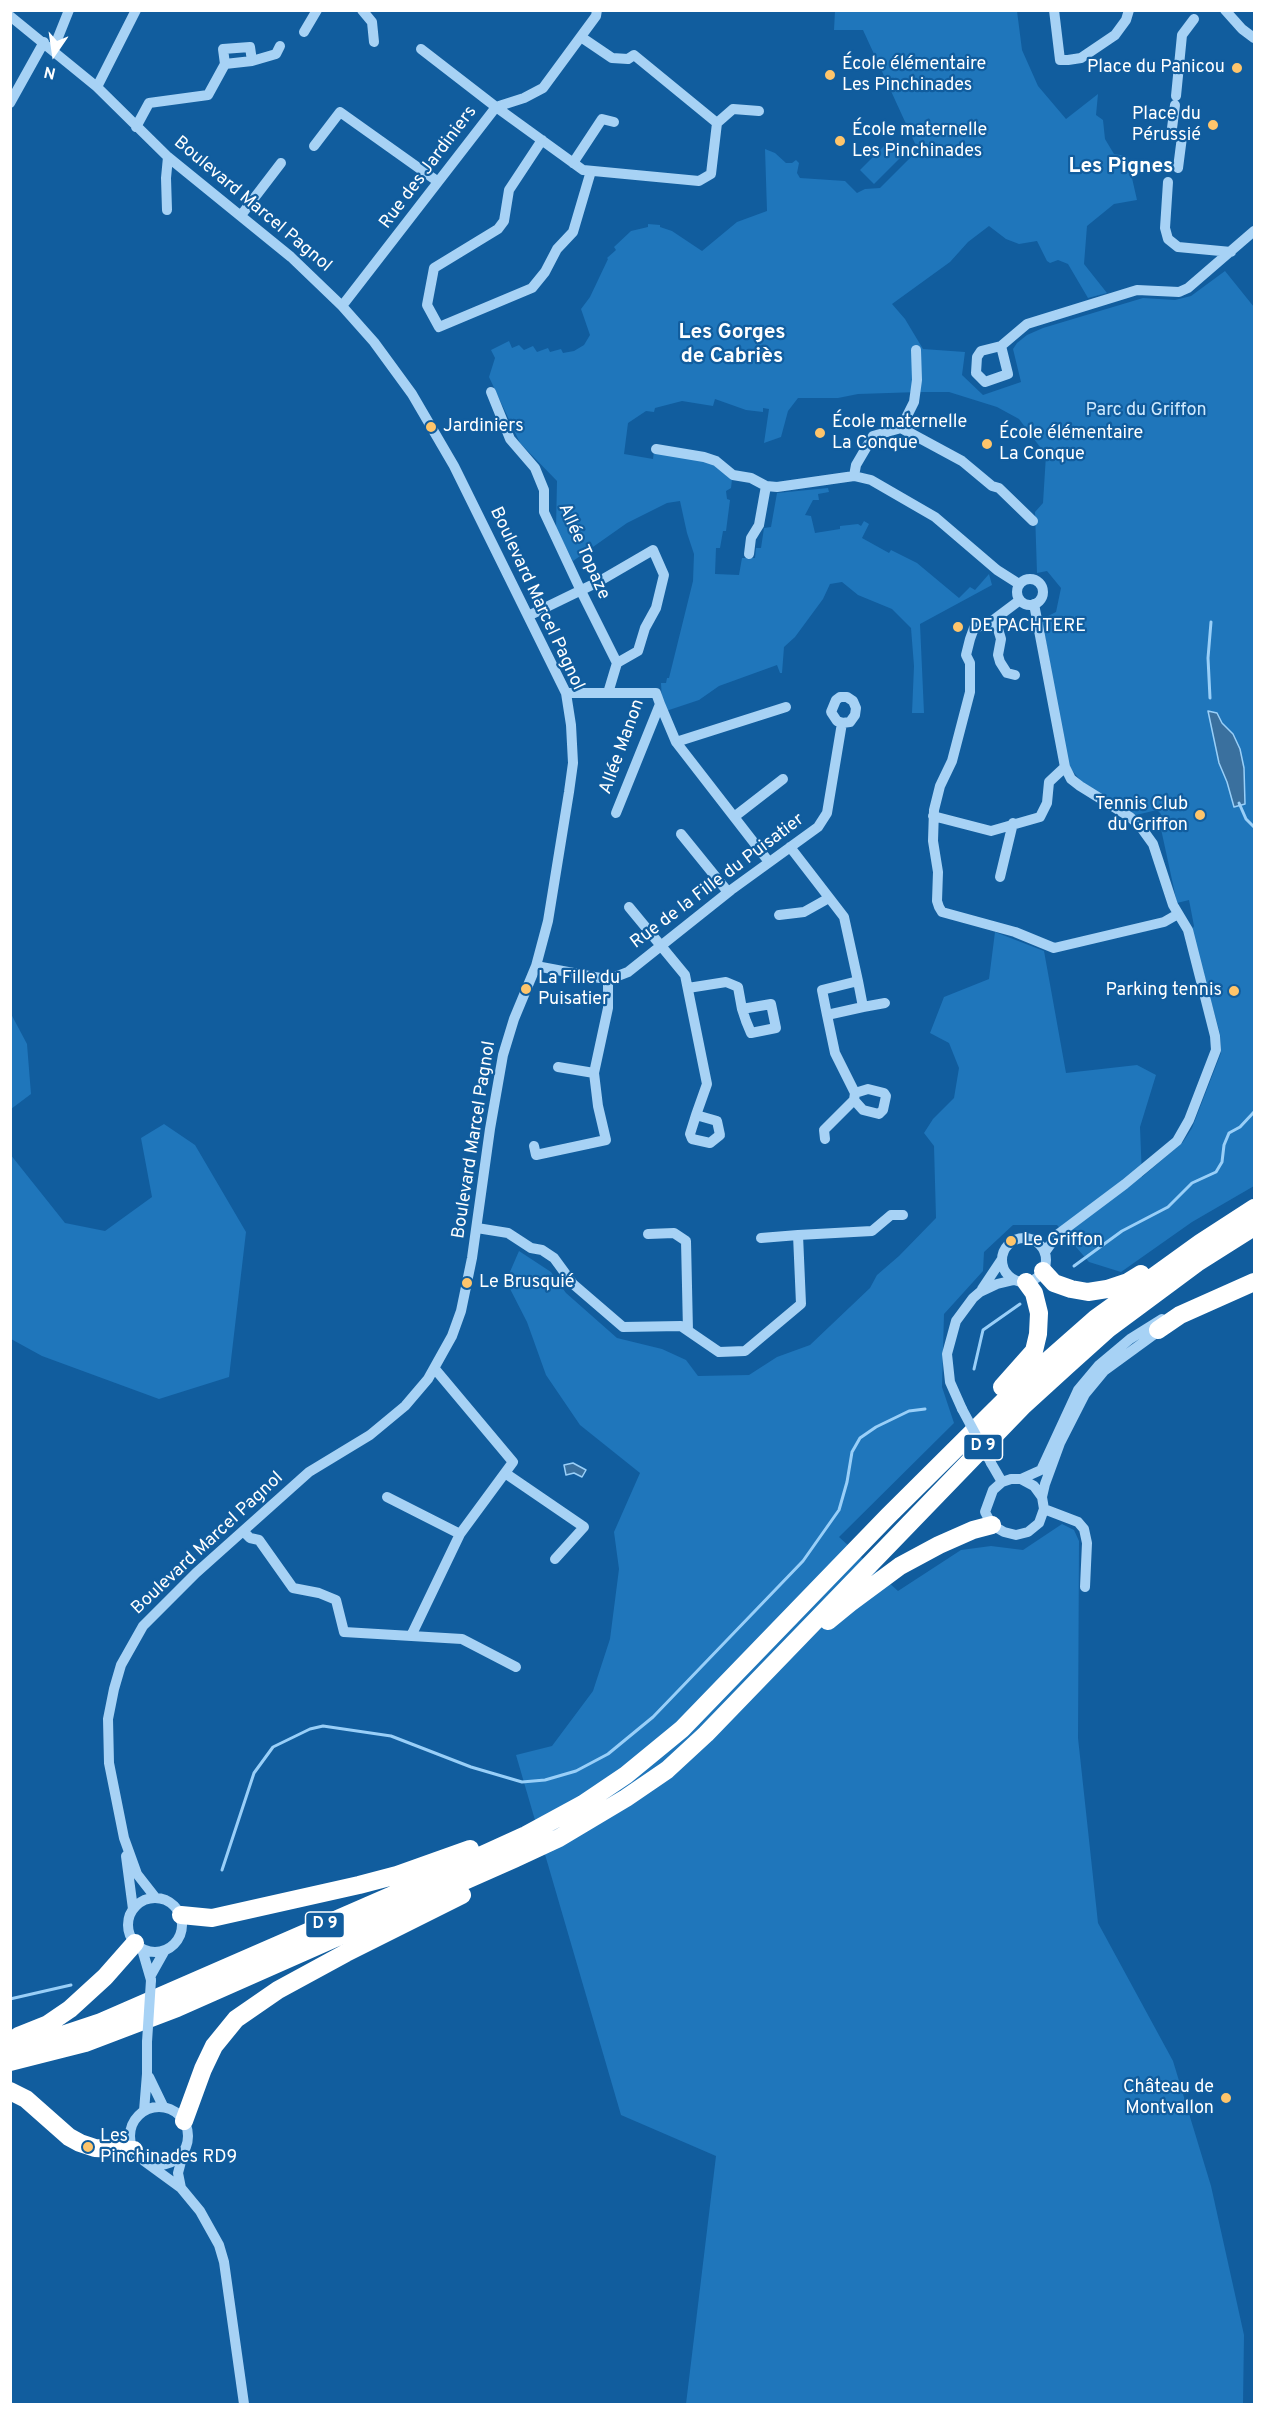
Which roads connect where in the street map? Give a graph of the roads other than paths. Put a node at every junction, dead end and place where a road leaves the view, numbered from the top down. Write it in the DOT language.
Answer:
graph roads {
  1 [pos="69,10"];
  2 [pos="135,10"];
  3 [pos="317,10"];
  4 [pos="362,10"];
  5 [pos="597,10"];
  6 [pos="1054,10"];
  7 [pos="1129,10"];
  8 [pos="1225,10"];
  9 [pos="10,16"];
  10 [pos="1194,19"];
  11 [pos="304,32"];
  12 [pos="581,37"];
  13 [pos="1254,38"];
  14 [pos="44,42"];
  15 [pos="374,42"];
  16 [pos="280,46"];
  17 [pos="421,49"];
  18 [pos="53,50"];
  19 [pos="97,87"];
  20 [pos="10,103"];
  21 [pos="496,107"];
  22 [pos="759,111"];
  23 [pos="614,122"];
  24 [pos="717,123"];
  25 [pos="136,127"];
  26 [pos="542,140"];
  27 [pos="314,146"];
  28 [pos="168,156"];
  29 [pos="281,163"];
  30 [pos="573,163"];
  31 [pos="1179,168"];
  32 [pos="591,171"];
  33 [pos="437,181"];
  34 [pos="1168,182"];
  35 [pos="167,210"];
  36 [pos="242,214"];
  37 [pos="1253,235"];
  38 [pos="1231,252"];
  39 [pos="342,306"];
  40 [pos="1001,346"];
  41 [pos="916,350"];
  42 [pos="491,392"];
  43 [pos="901,428"];
  44 [pos="656,448"];
  45 [pos="854,476"];
  46 [pos="766,486"];
  47 [pos="1033,521"];
  48 [pos="749,554"];
  49 [pos="1019,584"];
  50 [pos="580,591"];
  51 [pos="1020,600"];
  52 [pos="1034,604"];
  53 [pos="528,616"];
  54 [pos="995,619"];
  55 [pos="618,663"];
  56 [pos="1015,675"];
  57 [pos="566,693"];
  58 [pos="608,693"];
  59 [pos="660,704"];
  60 [pos="786,707"];
  61 [pos="842,723"];
  62 [pos="676,742"];
  63 [pos="1065,767"];
  64 [pos="783,779"];
  65 [pos="616,813"];
  66 [pos="734,816"];
  67 [pos="933,816"];
  68 [pos="1013,823"];
  69 [pos="681,834"];
  70 [pos="790,847"];
  71 [pos="769,862"];
  72 [pos="1000,876"];
  73 [pos="728,892"];
  74 [pos="829,898"];
  75 [pos="629,907"];
  76 [pos="1178,914"];
  77 [pos="779,915"];
  78 [pos="661,946"];
  79 [pos="536,966"];
  80 [pos="608,978"];
  81 [pos="858,981"];
  82 [pos="688,988"];
  83 [pos="885,1003"];
  84 [pos="863,1007"];
  85 [pos="742,1009"];
  86 [pos="827,1015"];
  87 [pos="558,1067"];
  88 [pos="594,1073"];
  89 [pos="696,1115"];
  90 [pos="825,1139"];
  91 [pos="534,1146"];
  92 [pos="1254,1198"];
  93 [pos="1254,1208"];
  94 [pos="903,1215"];
  95 [pos="1254,1227"];
  96 [pos="477,1228"];
  97 [pos="648,1234"];
  98 [pos="1057,1234"];
  99 [pos="798,1235"];
  100 [pos="761,1238"];
  101 [pos="1031,1238"];
  102 [pos="1045,1252"];
  103 [pos="1002,1259"];
  104 [pos="1043,1271"];
  105 [pos="1254,1276"];
  106 [pos="1020,1281"];
  107 [pos="1254,1282"];
  108 [pos="1254,1288"];
  109 [pos="980,1292"];
  110 [pos="1158,1330"];
  111 [pos="688,1331"];
  112 [pos="435,1369"];
  113 [pos="506,1473"];
  114 [pos="1021,1479"];
  115 [pos="1002,1482"];
  116 [pos="387,1497"];
  117 [pos="1043,1503"];
  118 [pos="888,1516"];
  119 [pos="255,1521"];
  120 [pos="992,1525"];
  121 [pos="243,1531"];
  122 [pos="460,1534"];
  123 [pos="259,1540"];
  124 [pos="555,1559"];
  125 [pos="1085,1587"];
  126 [pos="411,1636"];
  127 [pos="516,1667"];
  128 [pos="739,1700"];
  129 [pos="626,1775"];
  130 [pos="600,1814"];
  131 [pos="124,1838"];
  132 [pos="155,1897"];
  133 [pos="133,1909"];
  134 [pos="181,1915"];
  135 [pos="138,1946"];
  136 [pos="165,1950"];
  137 [pos="151,1978"];
  138 [pos="10,2038"];
  139 [pos="10,2047"];
  140 [pos="10,2062"];
  141 [pos="147,2074"];
  142 [pos="10,2091"];
  143 [pos="163,2106"];
  144 [pos="144,2111"];
  145 [pos="184,2121"];
  146 [pos="183,2154"];
  147 [pos="139,2156"];
  148 [pos="181,2188"];
  149 [pos="244,2404"];
  1 -- 18 [label="street"];
  2 -- 19 [label="street"];
  3 -- 11 [label="street"];
  4 -- 15 [label="street"];
  5 -- 12 [label="street, Rue des Jardiniers"];
  6 -- 7 [label="street"];
  8 -- 13 [label="street"];
  9 -- 14 [label="street, Boulevard Marcel Pagnol"];
  10 -- 31 [label="street"];
  12 -- 21 [label="street, Rue des Jardiniers"];
  12 -- 24 [label="street"];
  14 -- 18 [label="street, Boulevard Marcel Pagnol"];
  14 -- 20 [label="street"];
  16 -- 25 [label="street"];
  17 -- 21 [label="street"];
  18 -- 19 [label="street, Boulevard Marcel Pagnol"];
  19 -- 25 [label="street, Boulevard Marcel Pagnol"];
  21 -- 26 [label="street"];
  21 -- 33 [label="street, Rue des Jardiniers"];
  22 -- 24 [label="street"];
  23 -- 30 [label="street"];
  24 -- 32 [label="street"];
  25 -- 28 [label="street, Boulevard Marcel Pagnol"];
  26 -- 30 [label="street"];
  26 -- 32 [label="street"];
  27 -- 33 [label="street"];
  28 -- 35 [label="street"];
  28 -- 36 [label="street, Boulevard Marcel Pagnol"];
  29 -- 36 [label="street"];
  30 -- 32 [label="street"];
  33 -- 39 [label="street, Rue des Jardiniers"];
  34 -- 38 [label="street"];
  36 -- 39 [label="street, Boulevard Marcel Pagnol"];
  37 -- 38 [label="street"];
  38 -- 40 [label="street"];
  39 -- 53 [label="street, Boulevard Marcel Pagnol"];
  41 -- 43 [label="street"];
  42 -- 50 [label="street, Allée Topaze"];
  43 -- 45 [label="street"];
  43 -- 47 [label="street"];
  44 -- 46 [label="street"];
  45 -- 46 [label="street"];
  45 -- 49 [label="street"];
  46 -- 48 [label="street"];
  49 -- 51 [label="street"];
  49 -- 52 [label="street"];
  50 -- 53 [label="street"];
  50 -- 55 [label="street, Allée Topaze"];
  50 -- 55 [label="street"];
  51 -- 52 [label="street"];
  51 -- 54 [label="street"];
  52 -- 63 [label="street"];
  53 -- 57 [label="street, Boulevard Marcel Pagnol"];
  54 -- 56 [label="street"];
  54 -- 67 [label="street"];
  55 -- 58 [label="street"];
  57 -- 58 [label="street"];
  57 -- 79 [label="street, Boulevard Marcel Pagnol"];
  58 -- 59 [label="street, Allée Manon"];
  59 -- 62 [label="street"];
  59 -- 65 [label="street, Allée Manon"];
  60 -- 62 [label="street"];
  61 -- 70 [label="street, Rue de la Fille du Puisatier"];
  62 -- 66 [label="street"];
  63 -- 68 [label="street"];
  63 -- 76 [label="street"];
  64 -- 66 [label="street"];
  66 -- 71 [label="street"];
  67 -- 68 [label="street"];
  67 -- 76 [label="street"];
  68 -- 72 [label="street"];
  69 -- 73 [label="street"];
  70 -- 71 [label="street, Rue de la Fille du Puisatier"];
  70 -- 74 [label="street"];
  71 -- 73 [label="street, Rue de la Fille du Puisatier"];
  73 -- 78 [label="street, Rue de la Fille du Puisatier"];
  74 -- 77 [label="street"];
  74 -- 81 [label="street"];
  75 -- 78 [label="street"];
  76 -- 98 [label="street"];
  78 -- 80 [label="street, Rue de la Fille du Puisatier"];
  78 -- 82 [label="street"];
  79 -- 80 [label="street"];
  79 -- 96 [label="street, Boulevard Marcel Pagnol"];
  80 -- 88 [label="street"];
  81 -- 84 [label="street"];
  81 -- 86 [label="street"];
  82 -- 85 [label="street"];
  82 -- 89 [label="street"];
  83 -- 84 [label="street"];
  84 -- 86 [label="street"];
  86 -- 90 [label="street"];
  87 -- 88 [label="street"];
  88 -- 91 [label="street"];
  92 -- 104 [label="highway"];
  93 -- 118 [label="highway, D 9"];
  94 -- 99 [label="street"];
  95 -- 128 [label="highway, D 9"];
  96 -- 111 [label="street"];
  96 -- 112 [label="street, Boulevard Marcel Pagnol"];
  97 -- 111 [label="street"];
  98 -- 101 [label="street"];
  98 -- 102 [label="street"];
  99 -- 100 [label="street"];
  99 -- 111 [label="street"];
  101 -- 102 [label="street"];
  101 -- 103 [label="street"];
  102 -- 104 [label="street"];
  103 -- 106 [label="street"];
  103 -- 109 [label="street"];
  104 -- 106 [label="street"];
  105 -- 114 [label="street"];
  106 -- 109 [label="street"];
  106 -- 118 [label="highway"];
  107 -- 110 [label="highway"];
  108 -- 110 [label="street"];
  109 -- 115 [label="street, bridge"];
  110 -- 117 [label="street"];
  112 -- 113 [label="street"];
  112 -- 119 [label="street, Boulevard Marcel Pagnol"];
  113 -- 122 [label="street"];
  113 -- 124 [label="street"];
  114 -- 115 [label="street"];
  114 -- 117 [label="street"];
  115 -- 120 [label="street"];
  116 -- 122 [label="street"];
  117 -- 120 [label="street"];
  117 -- 125 [label="street"];
  118 -- 129 [label="highway, D 9"];
  119 -- 121 [label="street, Boulevard Marcel Pagnol"];
  119 -- 123 [label="street"];
  120 -- 128 [label="highway"];
  121 -- 123 [label="street"];
  121 -- 131 [label="street, Boulevard Marcel Pagnol"];
  122 -- 126 [label="street"];
  123 -- 126 [label="street"];
  126 -- 127 [label="street"];
  128 -- 130 [label="highway, D 9"];
  129 -- 134 [label="highway"];
  129 -- 139 [label="highway, D 9"];
  130 -- 140 [label="highway, D 9"];
  130 -- 145 [label="highway"];
  131 -- 132 [label="street, Boulevard Marcel Pagnol"];
  131 -- 133 [label="street, Boulevard Marcel Pagnol"];
  132 -- 133 [label="street"];
  132 -- 134 [label="street"];
  133 -- 135 [label="street"];
  134 -- 136 [label="street"];
  135 -- 136 [label="street"];
  135 -- 137 [label="street"];
  135 -- 138 [label="highway"];
  136 -- 137 [label="street"];
  137 -- 141 [label="street, bridge"];
  141 -- 143 [label="street"];
  141 -- 144 [label="street"];
  142 -- 147 [label="highway"];
  143 -- 144 [label="street"];
  143 -- 145 [label="street"];
  144 -- 147 [label="street"];
  145 -- 146 [label="street"];
  146 -- 147 [label="street"];
  146 -- 148 [label="street"];
  147 -- 148 [label="street"];
  148 -- 149 [label="street"];
}
